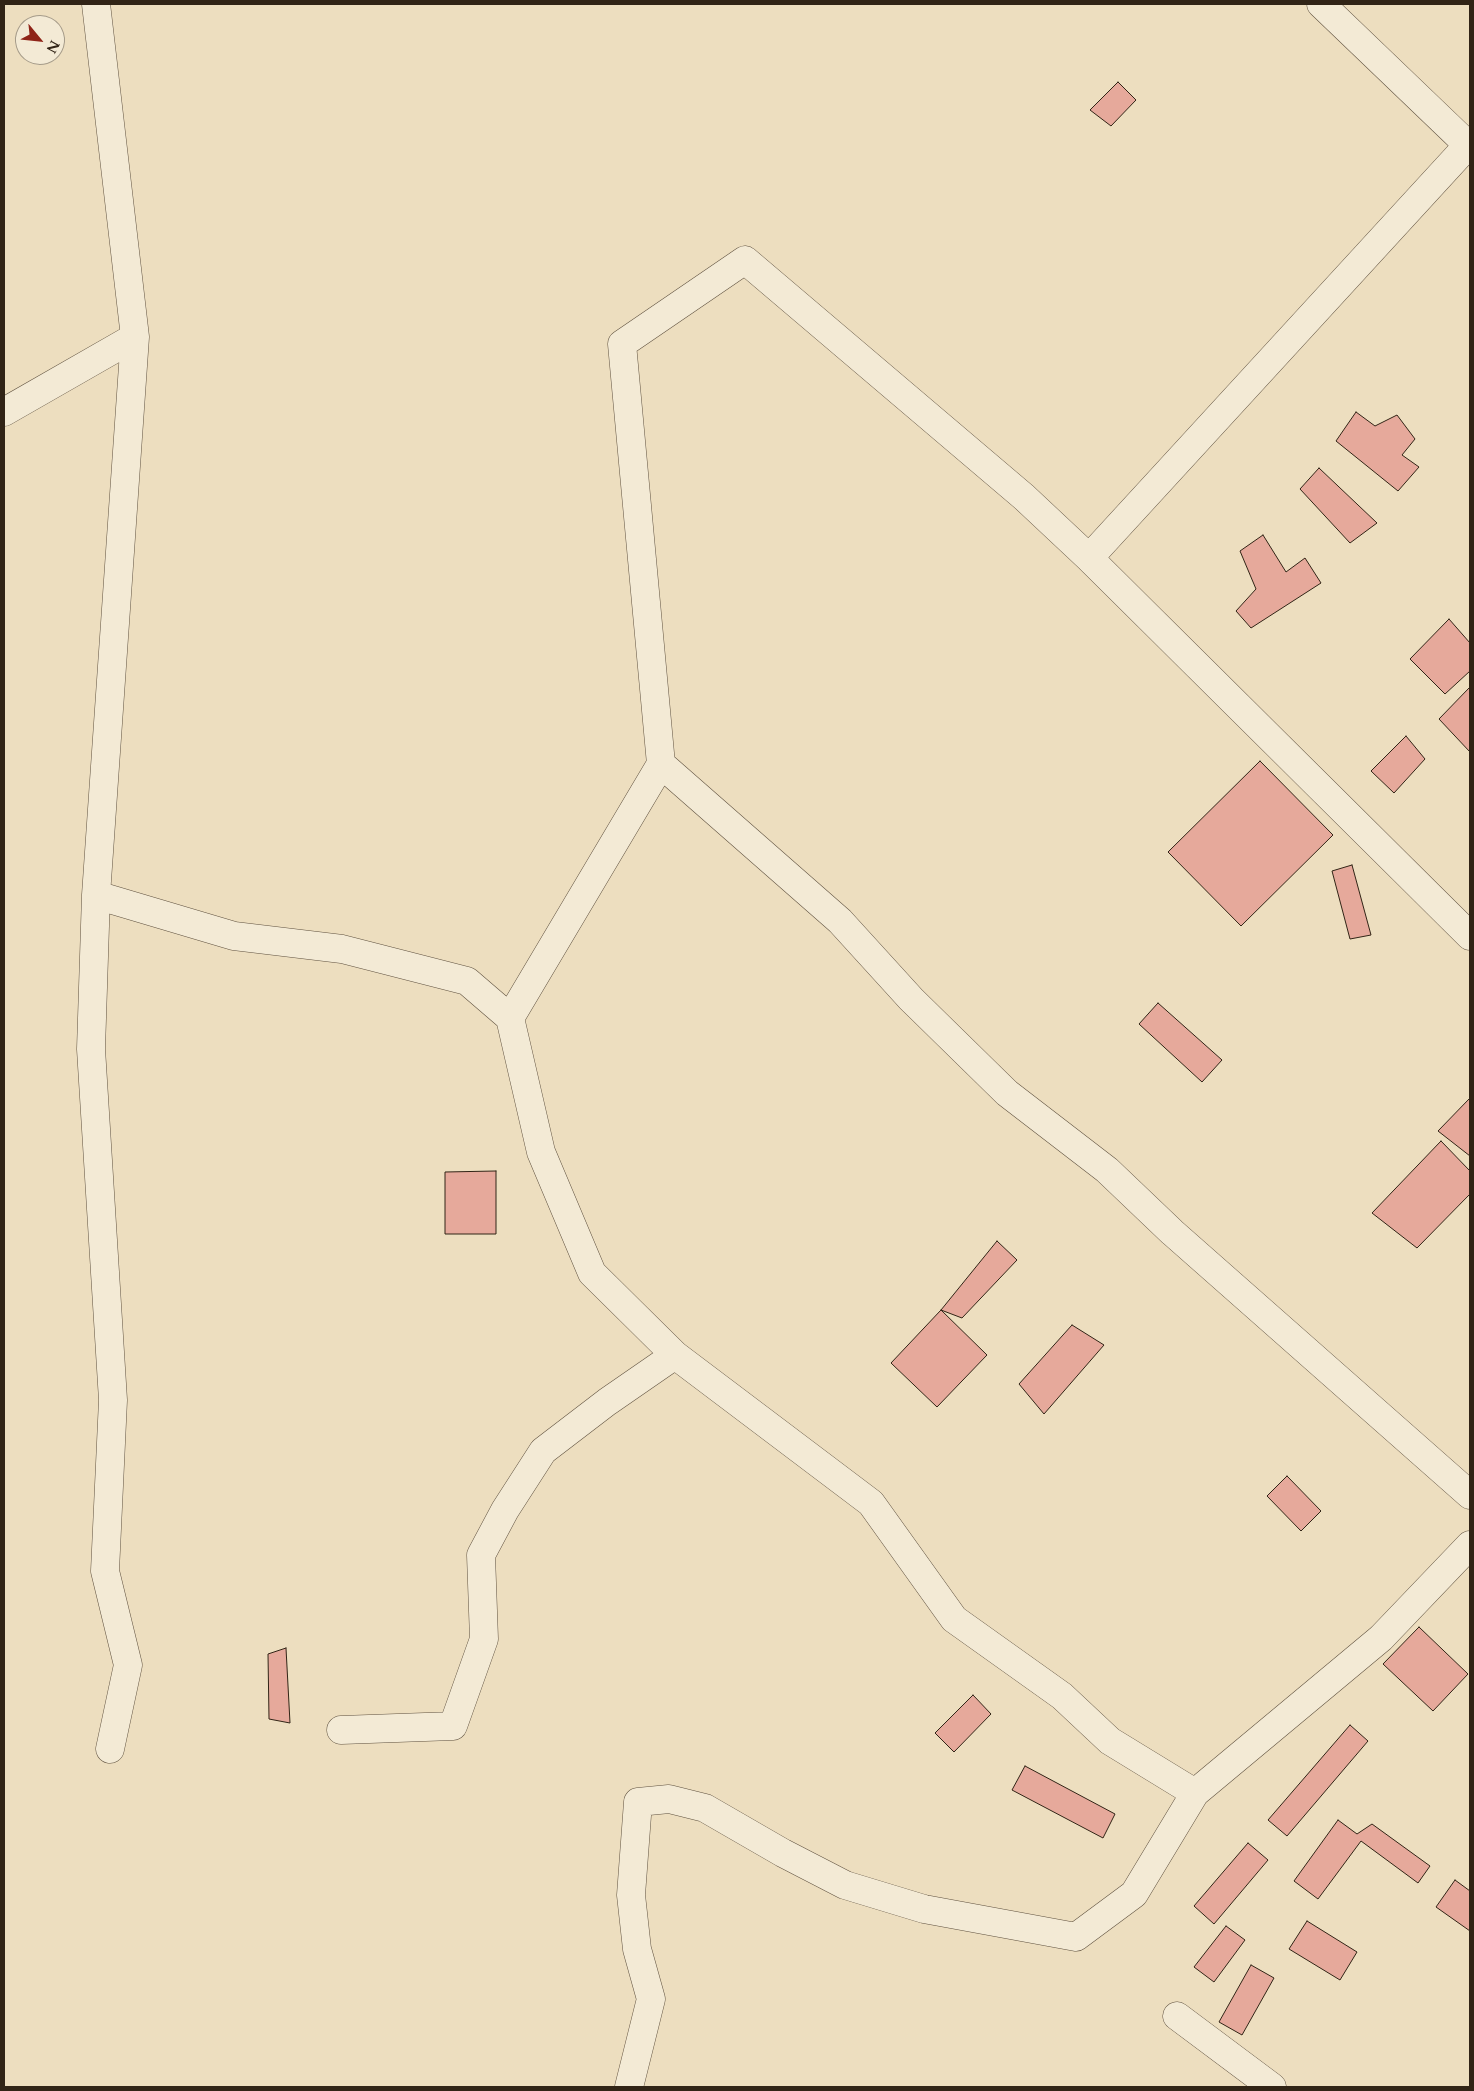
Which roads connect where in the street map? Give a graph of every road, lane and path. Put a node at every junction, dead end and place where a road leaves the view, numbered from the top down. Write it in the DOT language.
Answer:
graph roads {
  1 [pos="96,4"];
  2 [pos="1321,4"];
  3 [pos="1469,144"];
  4 [pos="135,337"];
  5 [pos="4,412"];
  6 [pos="1089,558"];
  7 [pos="662,764"];
  8 [pos="96,895"];
  9 [pos="1470,936"];
  10 [pos="510,1018"];
  11 [pos="675,1355"];
  12 [pos="1470,1494"];
  13 [pos="1470,1545"];
  14 [pos="341,1730"];
  15 [pos="110,1749"];
  16 [pos="1195,1793"];
  17 [pos="1177,2016"];
  18 [pos="629,2087"];
  19 [pos="1272,2087"];
  1 -- 4 [label="street"];
  2 -- 3 [label="street"];
  3 -- 6 [label="street"];
  4 -- 5 [label="street"];
  4 -- 8 [label="street"];
  6 -- 7 [label="street"];
  6 -- 9 [label="street"];
  7 -- 10 [label="street"];
  7 -- 12 [label="street"];
  8 -- 10 [label="street"];
  8 -- 15 [label="street"];
  10 -- 11 [label="street"];
  11 -- 14 [label="street"];
  11 -- 16 [label="street"];
  13 -- 16 [label="street"];
  16 -- 18 [label="street"];
  17 -- 19 [label="street"];
}
